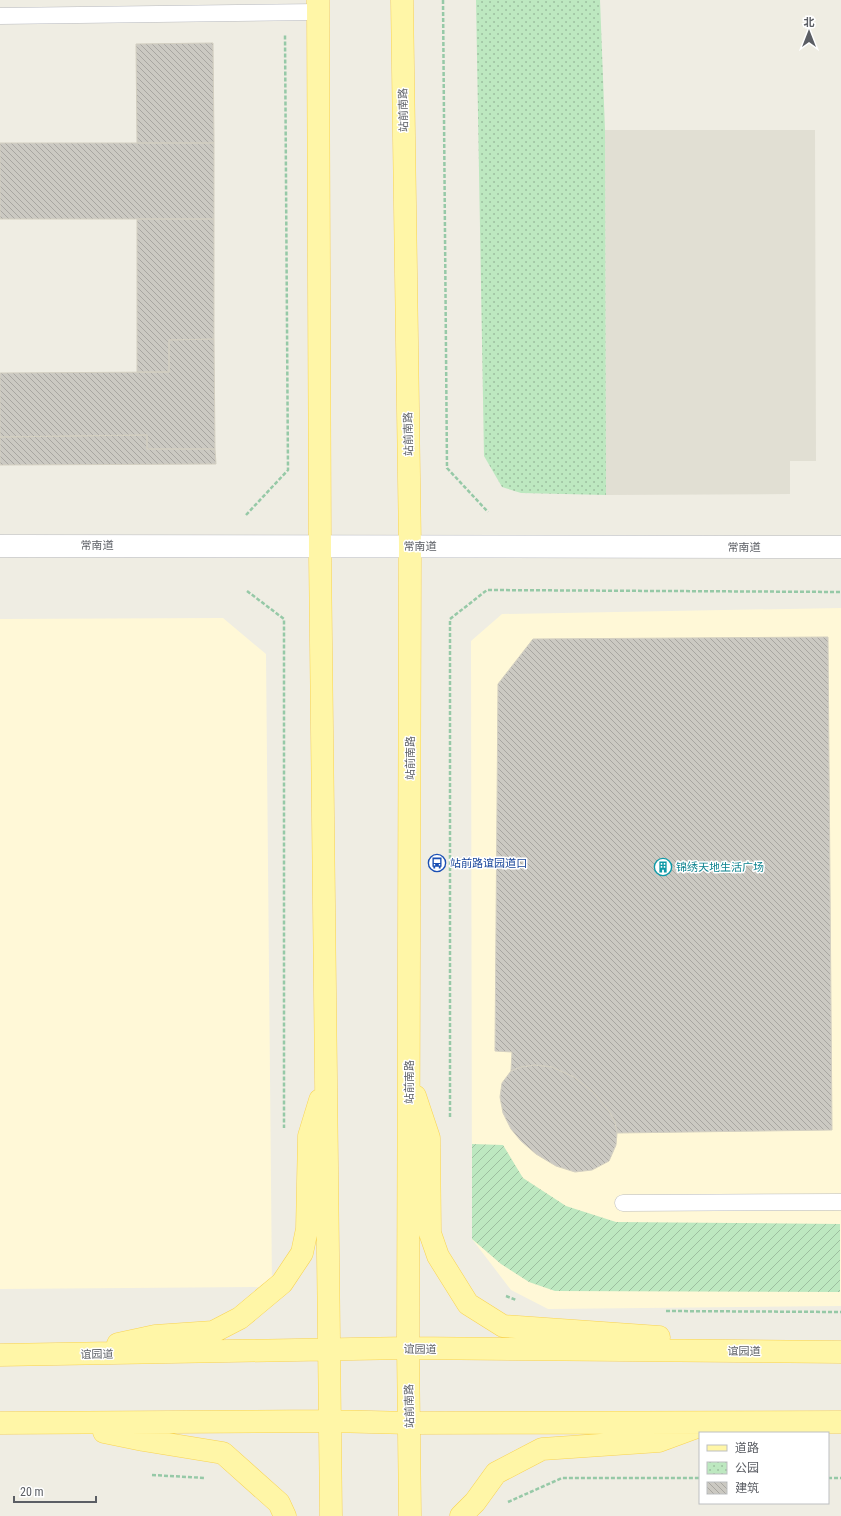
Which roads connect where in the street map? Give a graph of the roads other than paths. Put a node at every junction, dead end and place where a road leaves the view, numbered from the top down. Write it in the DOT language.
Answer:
graph roads {
  1 [pos="402,0"];
  2 [pos="318,6"];
  3 [pos="0,16"];
  4 [pos="0,546"];
  5 [pos="320,546"];
  6 [pos="410,546"];
  7 [pos="841,547"];
  8 [pos="326,1078"];
  9 [pos="410,1078"];
  10 [pos="623,1202"];
  11 [pos="841,1202"];
  12 [pos="408,1348"];
  13 [pos="329,1349"];
  14 [pos="714,1351"];
  15 [pos="841,1352"];
  16 [pos="0,1355"];
  17 [pos="64,1355"];
  18 [pos="330,1421"];
  19 [pos="711,1422"];
  20 [pos="841,1422"];
  21 [pos="0,1423"];
  22 [pos="64,1423"];
  23 [pos="410,1423"];
  24 [pos="285,1516"];
  25 [pos="331,1516"];
  26 [pos="410,1516"];
  27 [pos="461,1516"];
  1 -- 6 [label="main road, 站前南路"];
  2 -- 3 [label="lane"];
  2 -- 5 [label="main road"];
  4 -- 5 [label="street, 常南道"];
  5 -- 6 [label="street, 常南道"];
  5 -- 8 [label="main road"];
  6 -- 7 [label="street, 常南道"];
  6 -- 9 [label="main road, 站前南路"];
  8 -- 13 [label="main road"];
  8 -- 17 [label="main road"];
  9 -- 12 [label="main road, 站前南路"];
  9 -- 14 [label="main road"];
  10 -- 11 [label="lane"];
  12 -- 13 [label="main road, 谊园道"];
  12 -- 14 [label="main road, 谊园道"];
  12 -- 23 [label="main road, 站前南路"];
  13 -- 17 [label="main road, 谊园道"];
  13 -- 18 [label="main road"];
  14 -- 15 [label="main road, 谊园道"];
  16 -- 17 [label="main road, 谊园道"];
  18 -- 22 [label="main road"];
  18 -- 23 [label="main road"];
  18 -- 25 [label="main road"];
  19 -- 20 [label="main road"];
  19 -- 23 [label="main road"];
  19 -- 27 [label="main road"];
  21 -- 22 [label="main road"];
  22 -- 24 [label="main road"];
  23 -- 26 [label="main road, 站前南路"];
}
